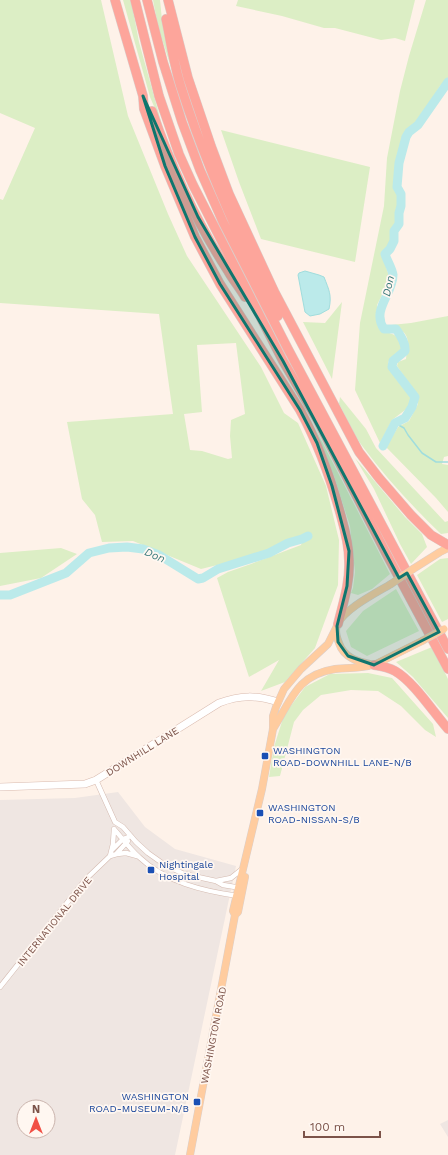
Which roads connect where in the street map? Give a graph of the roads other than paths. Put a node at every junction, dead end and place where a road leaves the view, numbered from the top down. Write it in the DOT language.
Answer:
graph roads {
  1 [pos="115,0"];
  2 [pos="135,0"];
  3 [pos="147,0"];
  4 [pos="164,0"];
  5 [pos="168,0"];
  6 [pos="182,90"];
  7 [pos="143,96"];
  8 [pos="239,255"];
  9 [pos="284,361"];
  10 [pos="330,426"];
  11 [pos="448,545"];
  12 [pos="448,548"];
  13 [pos="337,625"];
  14 [pos="446,628"];
  15 [pos="448,649"];
  16 [pos="374,665"];
  17 [pos="448,669"];
  18 [pos="278,702"];
  19 [pos="273,729"];
  20 [pos="448,729"];
  21 [pos="96,780"];
  22 [pos="0,788"];
  23 [pos="115,822"];
  24 [pos="114,829"];
  25 [pos="131,836"];
  26 [pos="123,839"];
  27 [pos="127,844"];
  28 [pos="112,850"];
  29 [pos="117,854"];
  30 [pos="110,856"];
  31 [pos="137,856"];
  32 [pos="246,859"];
  33 [pos="242,870"];
  34 [pos="216,881"];
  35 [pos="241,888"];
  36 [pos="239,896"];
  37 [pos="0,987"];
  38 [pos="190,1155"];
  1 -- 7 [label="highway"];
  2 -- 9 [label="highway"];
  3 -- 8 [label="highway"];
  4 -- 6 [label="highway"];
  5 -- 11 [label="highway"];
  6 -- 8 [label="highway"];
  6 -- 10 [label="highway"];
  7 -- 9 [label="highway"];
  7 -- 13 [label="highway"];
  8 -- 10 [label="highway"];
  9 -- 17 [label="highway"];
  10 -- 15 [label="highway"];
  12 -- 13 [label="main road, bridge"];
  13 -- 16 [label="main road"];
  13 -- 18 [label="main road"];
  14 -- 16 [label="main road, bridge"];
  16 -- 19 [label="main road"];
  16 -- 20 [label="highway"];
  18 -- 19 [label="main road"];
  18 -- 21 [label="street, DOWNHILL LANE"];
  19 -- 32 [label="main road, WASHINGTON ROAD"];
  21 -- 22 [label="street, DOWNHILL LANE"];
  21 -- 23 [label="street"];
  23 -- 24 [label="street, INTERNATIONAL DRIVE"];
  23 -- 25 [label="street"];
  24 -- 26 [label="street"];
  24 -- 28 [label="street, INTERNATIONAL DRIVE"];
  25 -- 26 [label="street, INTERNATIONAL DRIVE"];
  25 -- 27 [label="street, INTERNATIONAL DRIVE"];
  25 -- 34 [label="street"];
  26 -- 27 [label="street"];
  26 -- 28 [label="street, INTERNATIONAL DRIVE"];
  27 -- 29 [label="street, INTERNATIONAL DRIVE"];
  27 -- 31 [label="street"];
  28 -- 30 [label="street, INTERNATIONAL DRIVE"];
  29 -- 30 [label="street, INTERNATIONAL DRIVE"];
  29 -- 31 [label="street, INTERNATIONAL DRIVE"];
  30 -- 37 [label="street, INTERNATIONAL DRIVE"];
  31 -- 36 [label="street"];
  32 -- 33 [label="main road, WASHINGTON ROAD"];
  32 -- 35 [label="main road, WASHINGTON ROAD"];
  33 -- 34 [label="street"];
  33 -- 35 [label="main road, WASHINGTON ROAD"];
  34 -- 35 [label="street"];
  35 -- 36 [label="main road, WASHINGTON ROAD"];
  36 -- 38 [label="main road, WASHINGTON ROAD"];
}
